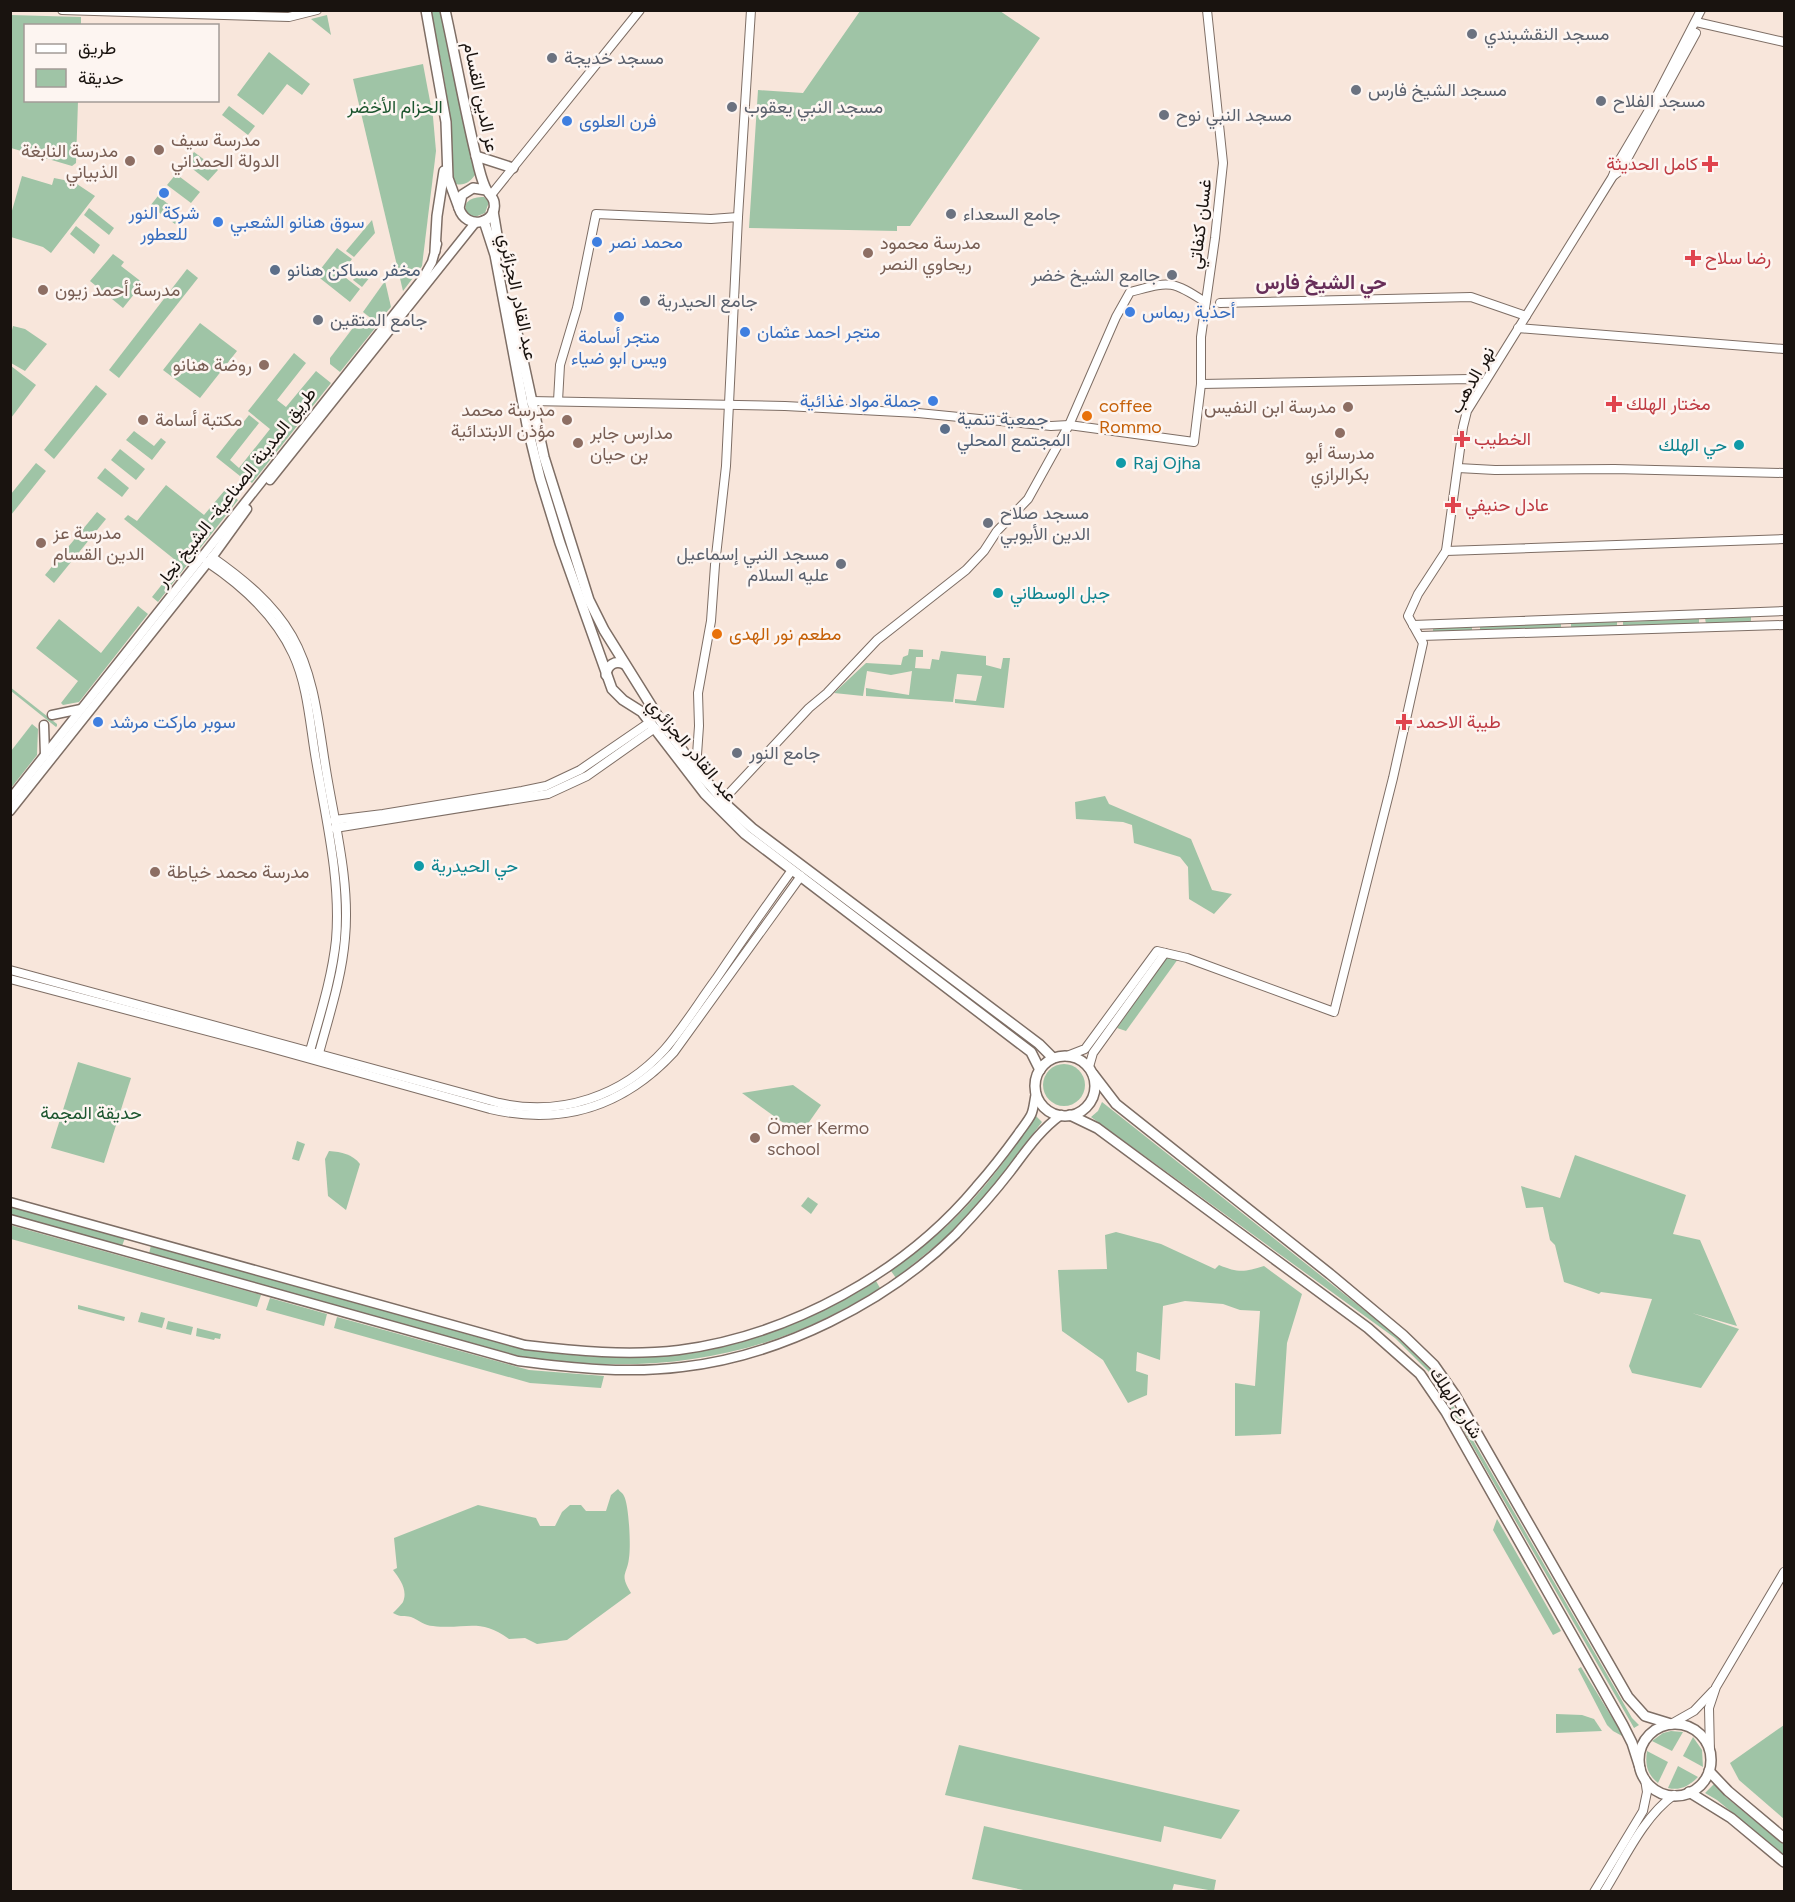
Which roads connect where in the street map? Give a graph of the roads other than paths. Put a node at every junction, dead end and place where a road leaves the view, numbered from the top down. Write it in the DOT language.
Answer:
graph roads {
  1 [pos="62,10"];
  2 [pos="317,10"];
  3 [pos="426,10"];
  4 [pos="445,10"];
  5 [pos="640,10"];
  6 [pos="751,10"];
  7 [pos="1207,10"];
  8 [pos="1701,10"];
  9 [pos="1707,10"];
  10 [pos="1699,22"];
  11 [pos="1785,42"];
  12 [pos="476,156"];
  13 [pos="446,162"];
  14 [pos="513,168"];
  15 [pos="465,192"];
  16 [pos="489,193"];
  17 [pos="452,194"];
  18 [pos="459,208"];
  19 [pos="493,211"];
  20 [pos="738,217"];
  21 [pos="480,222"];
  22 [pos="435,251"];
  23 [pos="1204,302"];
  24 [pos="1220,303"];
  25 [pos="1526,316"];
  26 [pos="1518,328"];
  27 [pos="1785,350"];
  28 [pos="1201,384"];
  29 [pos="1483,384"];
  30 [pos="531,401"];
  31 [pos="558,401"];
  32 [pos="728,405"];
  33 [pos="1070,425"];
  34 [pos="1458,468"];
  35 [pos="1785,473"];
  36 [pos="1785,539"];
  37 [pos="1446,551"];
  38 [pos="210,560"];
  39 [pos="1785,611"];
  40 [pos="1754,612"];
  41 [pos="1700,614"];
  42 [pos="1565,619"];
  43 [pos="1474,622"];
  44 [pos="1413,625"];
  45 [pos="1785,625"];
  46 [pos="1755,626"];
  47 [pos="1701,627"];
  48 [pos="1565,631"];
  49 [pos="1474,634"];
  50 [pos="1421,636"];
  51 [pos="624,664"];
  52 [pos="606,675"];
  53 [pos="640,689"];
  54 [pos="623,700"];
  55 [pos="81,709"];
  56 [pos="52,715"];
  57 [pos="44,725"];
  58 [pos="652,725"];
  59 [pos="45,755"];
  60 [pos="696,769"];
  61 [pos="325,791"];
  62 [pos="10,799"];
  63 [pos="723,800"];
  64 [pos="10,811"];
  65 [pos="335,824"];
  66 [pos="337,864"];
  67 [pos="792,870"];
  68 [pos="801,876"];
  69 [pos="1161,952"];
  70 [pos="10,970"];
  71 [pos="10,979"];
  72 [pos="310,1051"];
  73 [pos="319,1053"];
  74 [pos="1067,1056"];
  75 [pos="1053,1058"];
  76 [pos="1040,1070"];
  77 [pos="1091,1071"];
  78 [pos="434,1089"];
  79 [pos="1036,1093"];
  80 [pos="1066,1115"];
  81 [pos="10,1202"];
  82 [pos="10,1219"];
  83 [pos="1785,1572"];
  84 [pos="1716,1687"];
  85 [pos="1671,1724"];
  86 [pos="1710,1752"];
  87 [pos="1640,1768"];
  88 [pos="1709,1771"];
  89 [pos="1645,1779"];
  90 [pos="1689,1792"];
  91 [pos="1674,1796"];
  92 [pos="1785,1838"];
  93 [pos="1785,1862"];
  94 [pos="1594,1892"];
  95 [pos="1604,1892"];
  1 -- 2 [label="street"];
  3 -- 13 [label="highway, عز الدين القسام"];
  4 -- 12 [label="highway, عز الدين القسام"];
  5 -- 14 [label="street"];
  6 -- 20 [label="street"];
  7 -- 23 [label="street, غسان كنفاتي"];
  8 -- 10 [label="street, نهر الدهب"];
  9 -- 10 [label="street, نهر الدهب"];
  10 -- 11 [label="street"];
  10 -- 25 [label="street, نهر الدهب"];
  12 -- 14 [label="highway"];
  12 -- 16 [label="highway, عز الدين القسام"];
  13 -- 17 [label="highway, عز الدين القسام"];
  13 -- 22 [label="highway"];
  14 -- 16 [label="street"];
  15 -- 16 [label="highway"];
  15 -- 17 [label="main road"];
  15 -- 18 [label="highway"];
  16 -- 19 [label="highway"];
  17 -- 18 [label="highway, عز الدين القسام"];
  17 -- 22 [label="main road, طريق المدينة الصناعية- الشيخ نجار"];
  18 -- 21 [label="highway"];
  19 -- 21 [label="highway"];
  19 -- 30 [label="highway, عبد القادر الجزائري"];
  20 -- 31 [label="street"];
  20 -- 32 [label="street"];
  21 -- 38 [label="main road"];
  21 -- 52 [label="highway, عبد القادر الجزائري"];
  22 -- 55 [label="main road, طريق المدينة الصناعية- الشيخ نجار"];
  23 -- 28 [label="street, غسان كنفاتي"];
  23 -- 33 [label="street"];
  24 -- 25 [label="street"];
  25 -- 26 [label="street, نهر الدهب"];
  26 -- 27 [label="street"];
  26 -- 29 [label="street, نهر الدهب"];
  28 -- 29 [label="street"];
  28 -- 33 [label="street, غسان كنفاتي"];
  29 -- 34 [label="street, نهر الدهب"];
  30 -- 31 [label="street"];
  30 -- 51 [label="highway, عبد القادر الجزائري"];
  31 -- 32 [label="street"];
  32 -- 33 [label="street"];
  32 -- 60 [label="street"];
  33 -- 63 [label="street"];
  34 -- 35 [label="street"];
  34 -- 37 [label="street, نهر الدهب"];
  36 -- 37 [label="street"];
  37 -- 44 [label="street, نهر الدهب"];
  38 -- 61 [label="street"];
  38 -- 64 [label="main road"];
  39 -- 40 [label="street"];
  40 -- 41 [label="street"];
  40 -- 46 [label="street"];
  41 -- 42 [label="street"];
  41 -- 47 [label="street"];
  42 -- 43 [label="street"];
  42 -- 48 [label="street"];
  43 -- 44 [label="street"];
  43 -- 49 [label="street"];
  44 -- 50 [label="street"];
  45 -- 46 [label="street"];
  46 -- 47 [label="street"];
  47 -- 48 [label="street"];
  48 -- 49 [label="street"];
  49 -- 50 [label="street"];
  50 -- 69 [label="street"];
  51 -- 52 [label="highway"];
  51 -- 53 [label="highway, عبد القادر الجزائري"];
  52 -- 54 [label="highway, عبد القادر الجزائري"];
  53 -- 54 [label="highway"];
  53 -- 60 [label="highway, عبد القادر الجزائري"];
  54 -- 58 [label="highway, عبد القادر الجزائري"];
  55 -- 56 [label="main road"];
  55 -- 59 [label="main road, طريق المدينة الصناعية- الشيخ نجار"];
  57 -- 59 [label="main road"];
  58 -- 65 [label="street"];
  58 -- 67 [label="highway, عبد القادر الجزائري"];
  59 -- 62 [label="main road, طريق المدينة الصناعية- الشيخ نجار"];
  60 -- 63 [label="highway, عبد القادر الجزائري"];
  61 -- 65 [label="street"];
  61 -- 66 [label="street"];
  63 -- 75 [label="highway, عبد القادر الجزائري"];
  65 -- 66 [label="street"];
  66 -- 72 [label="street"];
  66 -- 73 [label="street"];
  67 -- 68 [label="highway, عبد القادر الجزائري"];
  67 -- 78 [label="street"];
  68 -- 76 [label="highway, عبد القادر الجزائري"];
  68 -- 78 [label="street"];
  69 -- 74 [label="street"];
  69 -- 77 [label="street"];
  70 -- 72 [label="street"];
  71 -- 78 [label="street"];
  72 -- 73 [label="street"];
  73 -- 78 [label="street"];
  74 -- 75 [label="highway"];
  74 -- 77 [label="highway"];
  75 -- 76 [label="highway"];
  76 -- 79 [label="highway"];
  77 -- 80 [label="highway"];
  77 -- 85 [label="highway, شارع الهلك"];
  79 -- 80 [label="highway"];
  79 -- 81 [label="main road"];
  80 -- 82 [label="main road"];
  80 -- 87 [label="highway, شارع الهلك"];
  83 -- 84 [label="street"];
  84 -- 85 [label="street"];
  84 -- 86 [label="street"];
  85 -- 86 [label="highway"];
  85 -- 87 [label="highway"];
  86 -- 88 [label="highway"];
  87 -- 89 [label="highway"];
  88 -- 90 [label="highway"];
  88 -- 92 [label="highway"];
  89 -- 91 [label="highway"];
  89 -- 94 [label="street"];
  90 -- 91 [label="highway"];
  90 -- 93 [label="highway"];
  91 -- 95 [label="street"];
}
